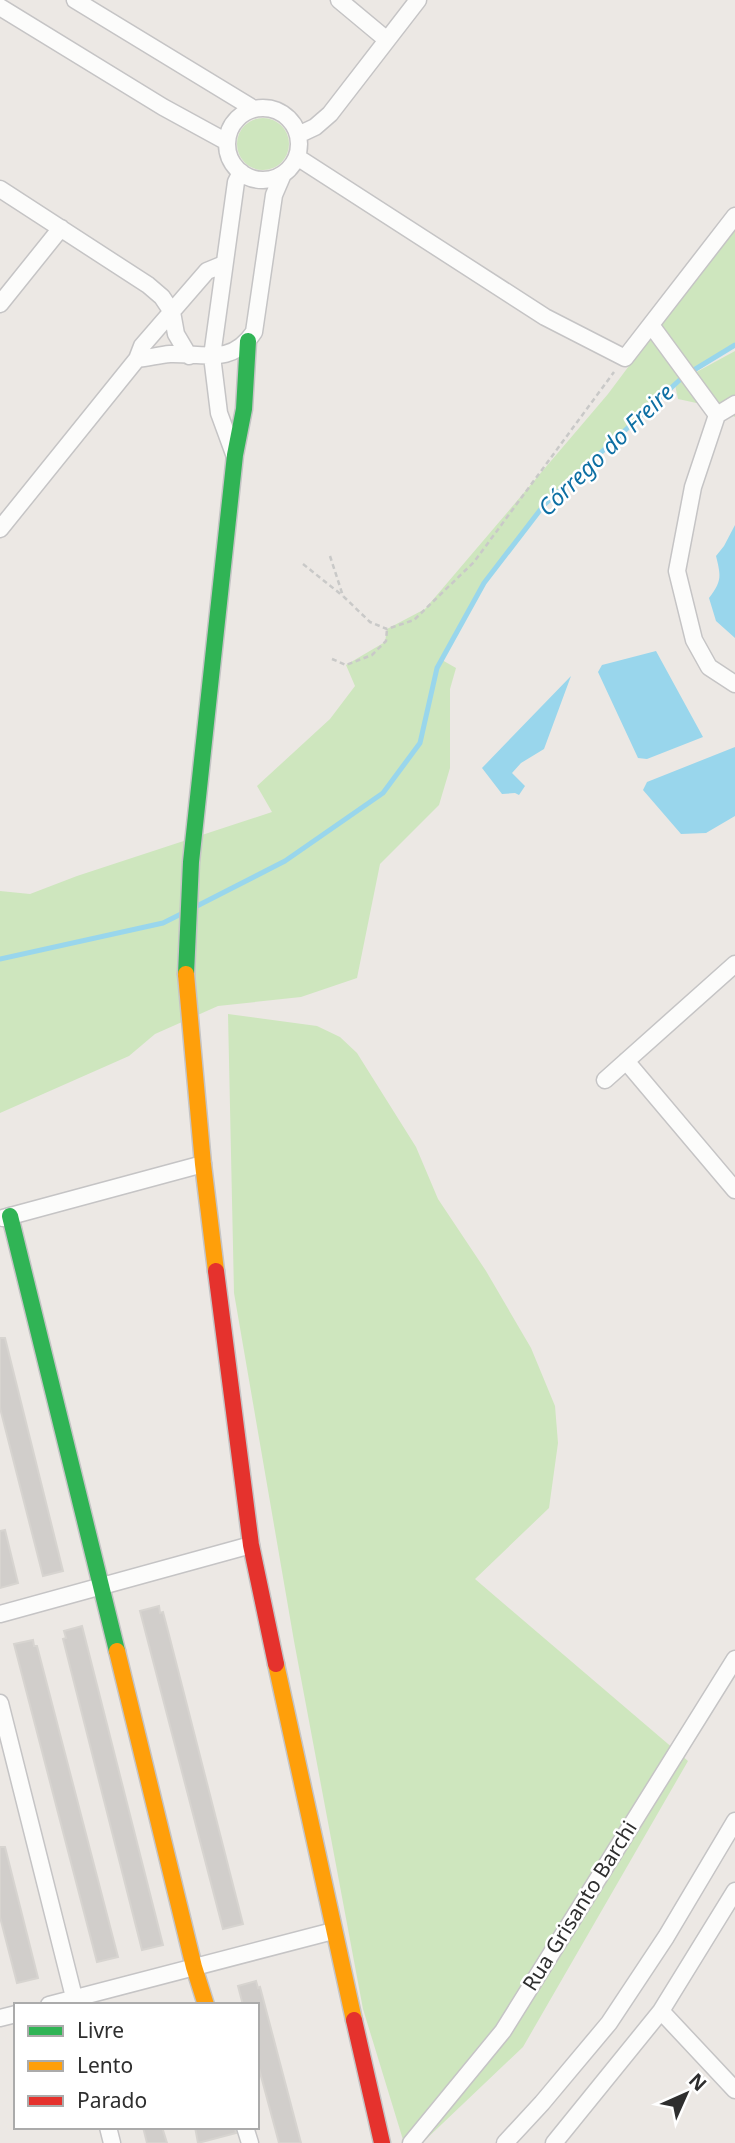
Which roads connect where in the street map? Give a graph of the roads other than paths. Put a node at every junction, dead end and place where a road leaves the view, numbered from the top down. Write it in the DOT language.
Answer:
graph roads {
  1 [pos="75,0"];
  2 [pos="339,0"];
  3 [pos="418,0"];
  4 [pos="0,7"];
  5 [pos="387,40"];
  6 [pos="254,109"];
  7 [pos="298,135"];
  8 [pos="227,142"];
  9 [pos="297,157"];
  10 [pos="241,172"];
  11 [pos="283,174"];
  12 [pos="0,189"];
  13 [pos="735,216"];
  14 [pos="61,228"];
  15 [pos="224,264"];
  16 [pos="0,304"];
  17 [pos="172,312"];
  18 [pos="651,325"];
  19 [pos="248,341"];
  20 [pos="189,356"];
  21 [pos="212,356"];
  22 [pos="137,359"];
  23 [pos="735,404"];
  24 [pos="717,415"];
  25 [pos="235,455"];
  26 [pos="0,529"];
  27 [pos="735,684"];
  28 [pos="733,970"];
  29 [pos="626,1061"];
  30 [pos="606,1080"];
  31 [pos="203,1164"];
  32 [pos="735,1190"];
  33 [pos="5,1217"];
  34 [pos="251,1545"];
  35 [pos="102,1586"];
  36 [pos="0,1614"];
  37 [pos="735,1659"];
  38 [pos="0,1703"];
  39 [pos="735,1821"];
  40 [pos="735,1891"];
  41 [pos="333,1930"];
  42 [pos="194,1967"];
  43 [pos="75,2001"];
  44 [pos="205,2003"];
  45 [pos="661,2011"];
  46 [pos="735,2090"];
  47 [pos="558,2142"];
  48 [pos="382,2143"];
  49 [pos="411,2143"];
  50 [pos="505,2143"];
  1 -- 6 [label="street"];
  2 -- 5 [label="street"];
  3 -- 5 [label="street"];
  4 -- 8 [label="street"];
  5 -- 7 [label="street"];
  6 -- 7 [label="street"];
  6 -- 8 [label="street"];
  7 -- 9 [label="street"];
  8 -- 10 [label="street"];
  9 -- 11 [label="street"];
  9 -- 18 [label="street"];
  10 -- 11 [label="street"];
  10 -- 15 [label="street"];
  11 -- 19 [label="street"];
  12 -- 14 [label="street"];
  13 -- 18 [label="street"];
  14 -- 16 [label="street"];
  14 -- 17 [label="street"];
  15 -- 17 [label="street"];
  15 -- 21 [label="street"];
  17 -- 20 [label="street"];
  17 -- 22 [label="street"];
  18 -- 24 [label="street"];
  19 -- 21 [label="street"];
  19 -- 25 [label="street"];
  20 -- 21 [label="street"];
  20 -- 22 [label="street"];
  21 -- 25 [label="street"];
  22 -- 26 [label="street"];
  23 -- 24 [label="street"];
  24 -- 27 [label="street"];
  25 -- 31 [label="street"];
  28 -- 29 [label="street"];
  29 -- 30 [label="street"];
  29 -- 32 [label="street"];
  31 -- 33 [label="street"];
  31 -- 34 [label="street"];
  33 -- 35 [label="street"];
  34 -- 35 [label="street"];
  34 -- 41 [label="street"];
  35 -- 36 [label="street"];
  35 -- 42 [label="street"];
  37 -- 49 [label="street, Rua Grisanto Barchi"];
  38 -- 43 [label="street"];
  39 -- 50 [label="street"];
  40 -- 45 [label="street"];
  41 -- 42 [label="street"];
  41 -- 48 [label="street"];
  42 -- 43 [label="street"];
  42 -- 44 [label="street"];
  45 -- 46 [label="street"];
  45 -- 47 [label="street"];
}
